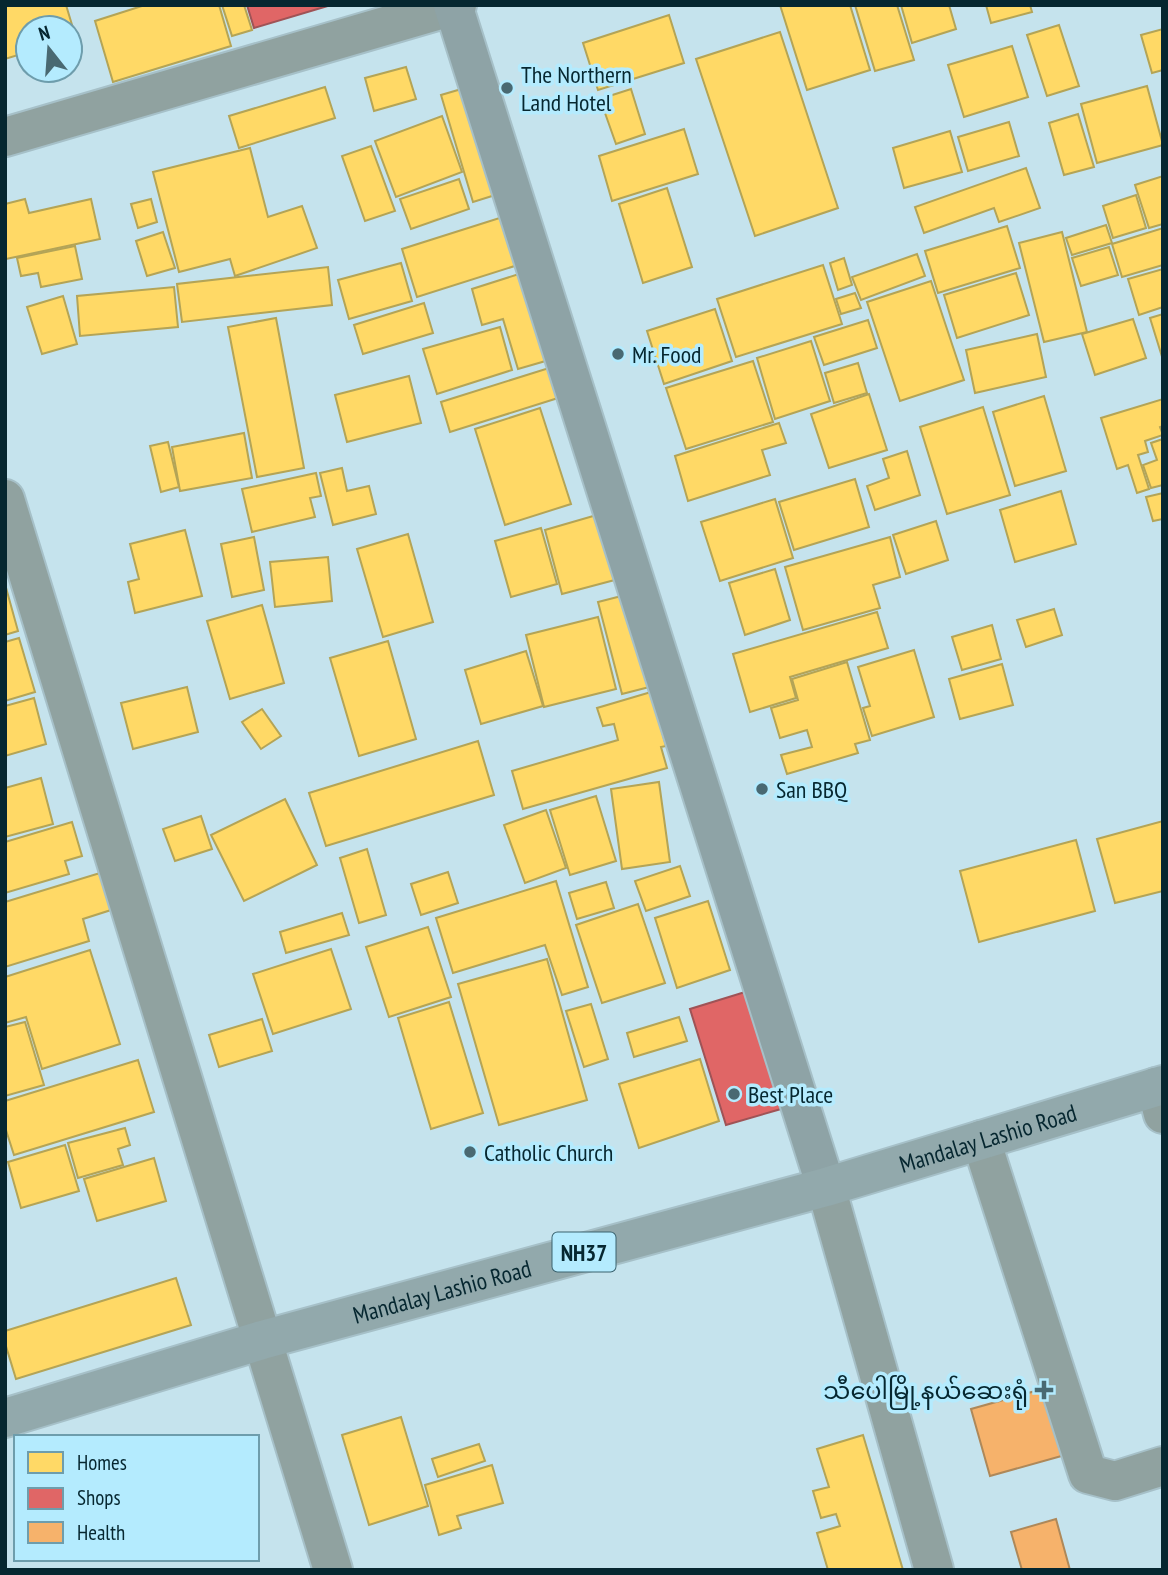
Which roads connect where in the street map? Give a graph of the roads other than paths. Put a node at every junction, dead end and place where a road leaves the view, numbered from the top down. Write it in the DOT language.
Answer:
graph roads {
  1 [pos="455,6"];
  2 [pos="5,137"];
  3 [pos="5,499"];
  4 [pos="1160,1095"];
  5 [pos="981,1140"];
  6 [pos="826,1187"];
  7 [pos="262,1340"];
  8 [pos="5,1418"];
  9 [pos="1163,1466"];
  10 [pos="333,1570"];
  11 [pos="934,1570"];
  1 -- 2 [label="street"];
  1 -- 6 [label="main road"];
  3 -- 7 [label="street"];
  4 -- 5 [label="highway, Mandalay Lashio Road / NH37"];
  5 -- 6 [label="highway, Mandalay Lashio Road / NH37"];
  5 -- 9 [label="street"];
  6 -- 7 [label="highway, Mandalay Lashio Road / NH37"];
  6 -- 11 [label="street"];
  7 -- 8 [label="highway, Mandalay Lashio Road / NH37"];
  7 -- 10 [label="street"];
}
